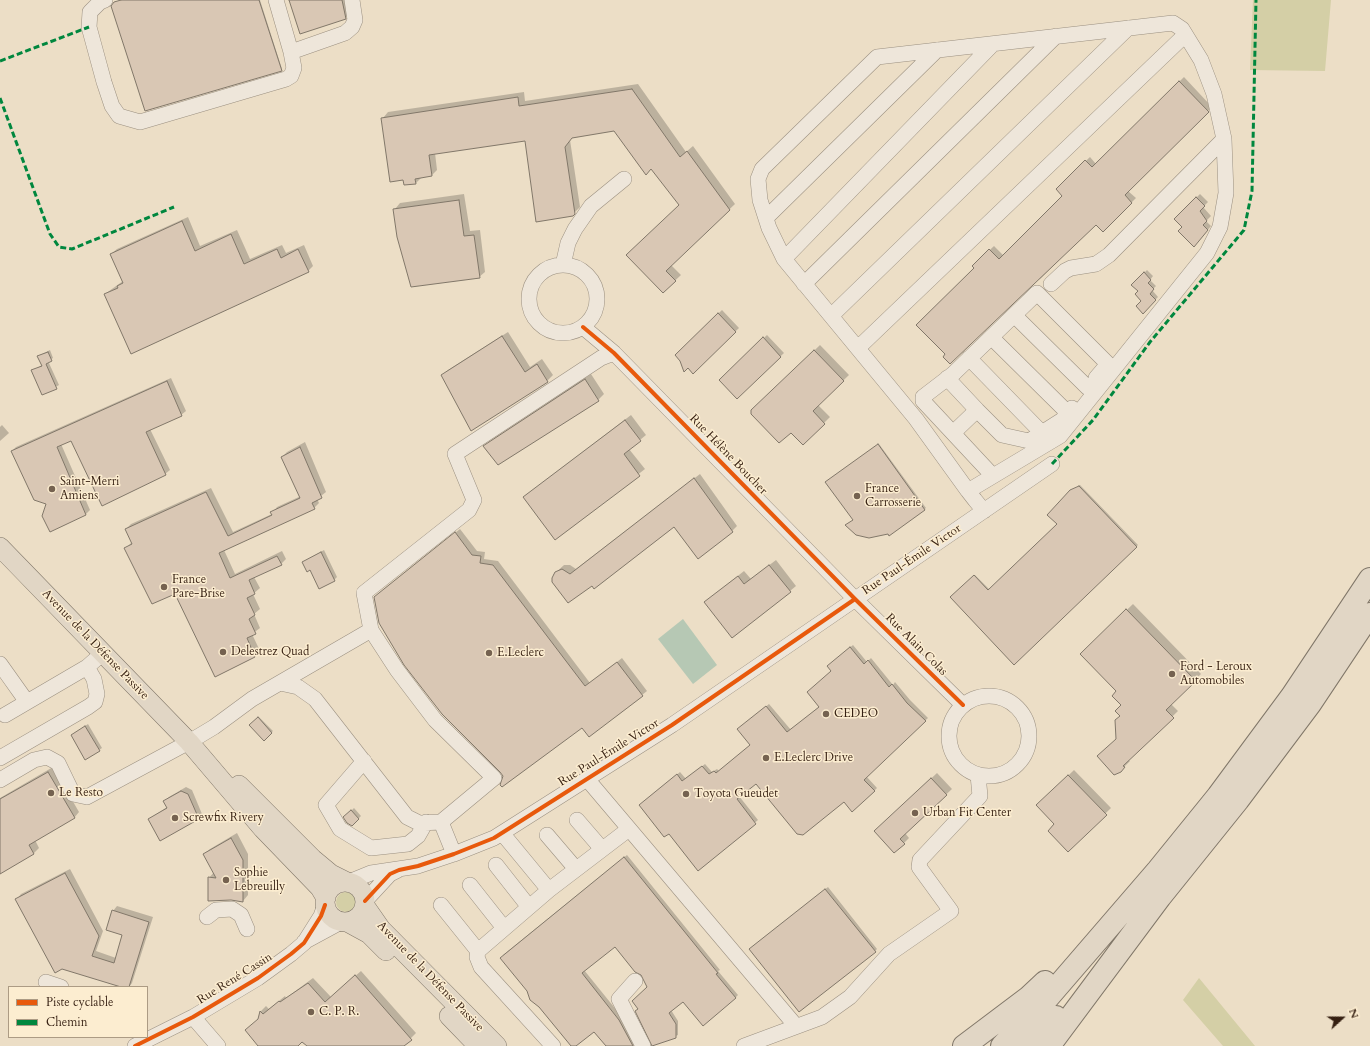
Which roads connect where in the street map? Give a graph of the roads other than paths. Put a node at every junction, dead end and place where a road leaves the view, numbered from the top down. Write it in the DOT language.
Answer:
graph roads {
  1 [pos="106,0"];
  2 [pos="276,0"];
  3 [pos="352,0"];
  4 [pos="1128,28"];
  5 [pos="1186,35"];
  6 [pos="1056,36"];
  7 [pos="993,44"];
  8 [pos="937,50"];
  9 [pos="291,52"];
  10 [pos="1224,139"];
  11 [pos="624,179"];
  12 [pos="766,218"];
  13 [pos="784,259"];
  14 [pos="563,265"];
  15 [pos="804,284"];
  16 [pos="1051,284"];
  17 [pos="1014,315"];
  18 [pos="831,316"];
  19 [pos="583,327"];
  20 [pos="991,337"];
  21 [pos="858,348"];
  22 [pos="614,353"];
  23 [pos="969,358"];
  24 [pos="947,378"];
  25 [pos="1088,388"];
  26 [pos="977,410"];
  27 [pos="1068,413"];
  28 [pos="953,432"];
  29 [pos="1042,433"];
  30 [pos="1052,464"];
  31 [pos="992,476"];
  32 [pos="968,491"];
  33 [pos="984,511"];
  34 [pos="0,547"];
  35 [pos="1370,579"];
  36 [pos="855,599"];
  37 [pos="1370,614"];
  38 [pos="371,630"];
  39 [pos="103,653"];
  40 [pos="0,664"];
  41 [pos="87,667"];
  42 [pos="280,683"];
  43 [pos="27,702"];
  44 [pos="963,706"];
  45 [pos="5,715"];
  46 [pos="189,742"];
  47 [pos="0,758"];
  48 [pos="364,761"];
  49 [pos="978,775"];
  50 [pos="587,779"];
  51 [pos="0,780"];
  52 [pos="577,820"];
  53 [pos="434,822"];
  54 [pos="629,829"];
  55 [pos="502,833"];
  56 [pos="547,835"];
  57 [pos="602,849"];
  58 [pos="454,854"];
  59 [pos="496,865"];
  60 [pos="399,870"];
  61 [pos="576,870"];
  62 [pos="1158,870"];
  63 [pos="348,882"];
  64 [pos="470,885"];
  65 [pos="549,890"];
  66 [pos="1160,897"];
  67 [pos="326,901"];
  68 [pos="365,903"];
  69 [pos="441,905"];
  70 [pos="529,907"];
  71 [pos="207,916"];
  72 [pos="344,922"];
  73 [pos="504,928"];
  74 [pos="247,929"];
  75 [pos="304,943"];
  76 [pos="478,951"];
  77 [pos="635,981"];
  78 [pos="46,982"];
  79 [pos="58,986"];
  80 [pos="193,1017"];
  81 [pos="796,1026"];
  82 [pos="148,1036"];
  83 [pos="145,1038"];
  84 [pos="135,1046"];
  85 [pos="218,1046"];
  86 [pos="478,1046"];
  87 [pos="497,1046"];
  88 [pos="553,1046"];
  89 [pos="643,1046"];
  90 [pos="744,1046"];
  91 [pos="964,1046"];
  92 [pos="1002,1046"];
  93 [pos="1028,1046"];
  94 [pos="1049,1046"];
  1 -- 9 [label="street"];
  2 -- 9 [label="street"];
  3 -- 9 [label="street"];
  4 -- 5 [label="street"];
  4 -- 6 [label="street"];
  4 -- 18 [label="street"];
  5 -- 10 [label="street"];
  5 -- 21 [label="street"];
  6 -- 7 [label="street"];
  6 -- 15 [label="street"];
  7 -- 8 [label="street"];
  7 -- 13 [label="street"];
  8 -- 12 [label="street"];
  8 -- 12 [label="street"];
  10 -- 16 [label="street"];
  10 -- 31 [label="street"];
  11 -- 14 [label="street"];
  12 -- 13 [label="street"];
  13 -- 15 [label="street"];
  14 -- 19 [label="street"];
  14 -- 19 [label="street"];
  15 -- 18 [label="street"];
  17 -- 20 [label="street"];
  17 -- 25 [label="street"];
  17 -- 25 [label="street"];
  18 -- 21 [label="street"];
  19 -- 22 [label="street, Rue Hélène Boucher"];
  20 -- 23 [label="street"];
  20 -- 27 [label="street"];
  21 -- 32 [label="street"];
  22 -- 36 [label="street, Rue Hélène Boucher"];
  22 -- 38 [label="street"];
  23 -- 24 [label="street"];
  23 -- 29 [label="street"];
  24 -- 26 [label="street"];
  24 -- 28 [label="street"];
  25 -- 27 [label="street"];
  26 -- 28 [label="street"];
  26 -- 29 [label="street"];
  27 -- 29 [label="street"];
  28 -- 31 [label="street"];
  30 -- 33 [label="street, Rue Paul-Émile Victor"];
  31 -- 32 [label="street"];
  32 -- 33 [label="street"];
  33 -- 36 [label="street, Rue Paul-Émile Victor"];
  34 -- 39 [label="main road, Avenue de la Défense Passive"];
  35 -- 62 [label="highway"];
  36 -- 44 [label="street, Rue Alain Colas"];
  36 -- 50 [label="street, Rue Paul-Émile Victor"];
  37 -- 66 [label="highway"];
  38 -- 42 [label="street"];
  38 -- 53 [label="street"];
  39 -- 41 [label="street"];
  39 -- 46 [label="main road, Avenue de la Défense Passive"];
  40 -- 43 [label="street"];
  41 -- 43 [label="street"];
  41 -- 47 [label="street"];
  42 -- 46 [label="street"];
  42 -- 48 [label="street"];
  43 -- 45 [label="street"];
  44 -- 49 [label="street"];
  44 -- 49 [label="street"];
  46 -- 51 [label="street"];
  46 -- 63 [label="main road, Avenue de la Défense Passive"];
  46 -- 67 [label="main road, Avenue de la Défense Passive"];
  48 -- 53 [label="street"];
  48 -- 53 [label="street"];
  49 -- 81 [label="street"];
  50 -- 54 [label="street"];
  50 -- 55 [label="street, Rue Paul-Émile Victor"];
  52 -- 57 [label="street"];
  53 -- 58 [label="street"];
  54 -- 57 [label="street"];
  54 -- 81 [label="street"];
  55 -- 58 [label="street, Rue Paul-Émile Victor"];
  55 -- 65 [label="street"];
  56 -- 61 [label="street"];
  57 -- 61 [label="street"];
  58 -- 60 [label="street, Rue Paul-Émile Victor"];
  59 -- 70 [label="street"];
  60 -- 63 [label="street, Rue Paul-Émile Victor"];
  60 -- 68 [label="street, Rue Paul-Émile Victor"];
  61 -- 65 [label="street"];
  62 -- 91 [label="highway"];
  62 -- 92 [label="highway"];
  63 -- 67 [label="main road"];
  63 -- 68 [label="main road"];
  64 -- 73 [label="street"];
  65 -- 70 [label="street"];
  66 -- 93 [label="highway"];
  66 -- 94 [label="highway"];
  67 -- 72 [label="main road"];
  67 -- 75 [label="street, Rue René Cassin"];
  68 -- 72 [label="main road"];
  68 -- 87 [label="main road, Avenue de la Défense Passive"];
  69 -- 76 [label="street"];
  70 -- 73 [label="street"];
  71 -- 74 [label="street"];
  72 -- 75 [label="street"];
  72 -- 86 [label="main road, Avenue de la Défense Passive"];
  73 -- 76 [label="street"];
  75 -- 80 [label="street, Rue René Cassin"];
  76 -- 88 [label="street"];
  77 -- 89 [label="street"];
  78 -- 79 [label="street"];
  80 -- 82 [label="street, Rue René Cassin"];
  80 -- 85 [label="street"];
  81 -- 90 [label="street"];
  83 -- 84 [label="street, Rue René Cassin"];
}
